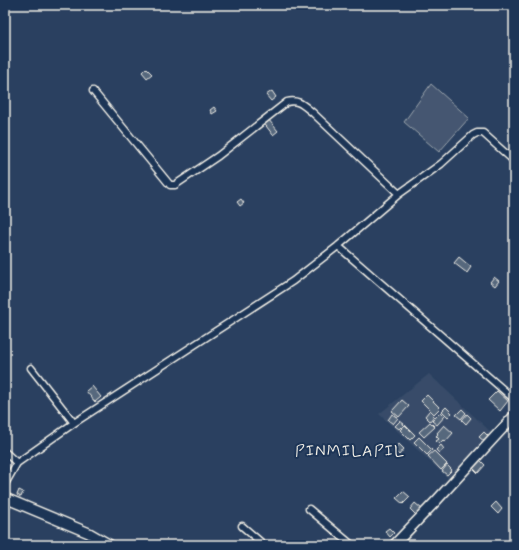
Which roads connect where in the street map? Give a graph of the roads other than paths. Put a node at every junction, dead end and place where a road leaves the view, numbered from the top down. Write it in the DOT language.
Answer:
graph roads {
  1 [pos="93,91"];
  2 [pos="514,161"];
  3 [pos="399,194"];
  4 [pos="338,246"];
  5 [pos="31,368"];
  6 [pos="514,399"];
  7 [pos="514,416"];
  8 [pos="74,423"];
  9 [pos="5,452"];
  10 [pos="17,463"];
  11 [pos="5,484"];
  12 [pos="5,498"];
  13 [pos="309,509"];
  14 [pos="242,526"];
  15 [pos="105,544"];
  16 [pos="264,545"];
  17 [pos="352,545"];
  18 [pos="394,545"];
  1 -- 3 [label="street"];
  2 -- 3 [label="street"];
  3 -- 4 [label="street"];
  4 -- 6 [label="street"];
  4 -- 8 [label="street"];
  5 -- 8 [label="street"];
  7 -- 18 [label="street"];
  8 -- 10 [label="street"];
  9 -- 10 [label="street"];
  10 -- 11 [label="street"];
  12 -- 15 [label="street"];
  13 -- 17 [label="street"];
  14 -- 16 [label="street"];
}
